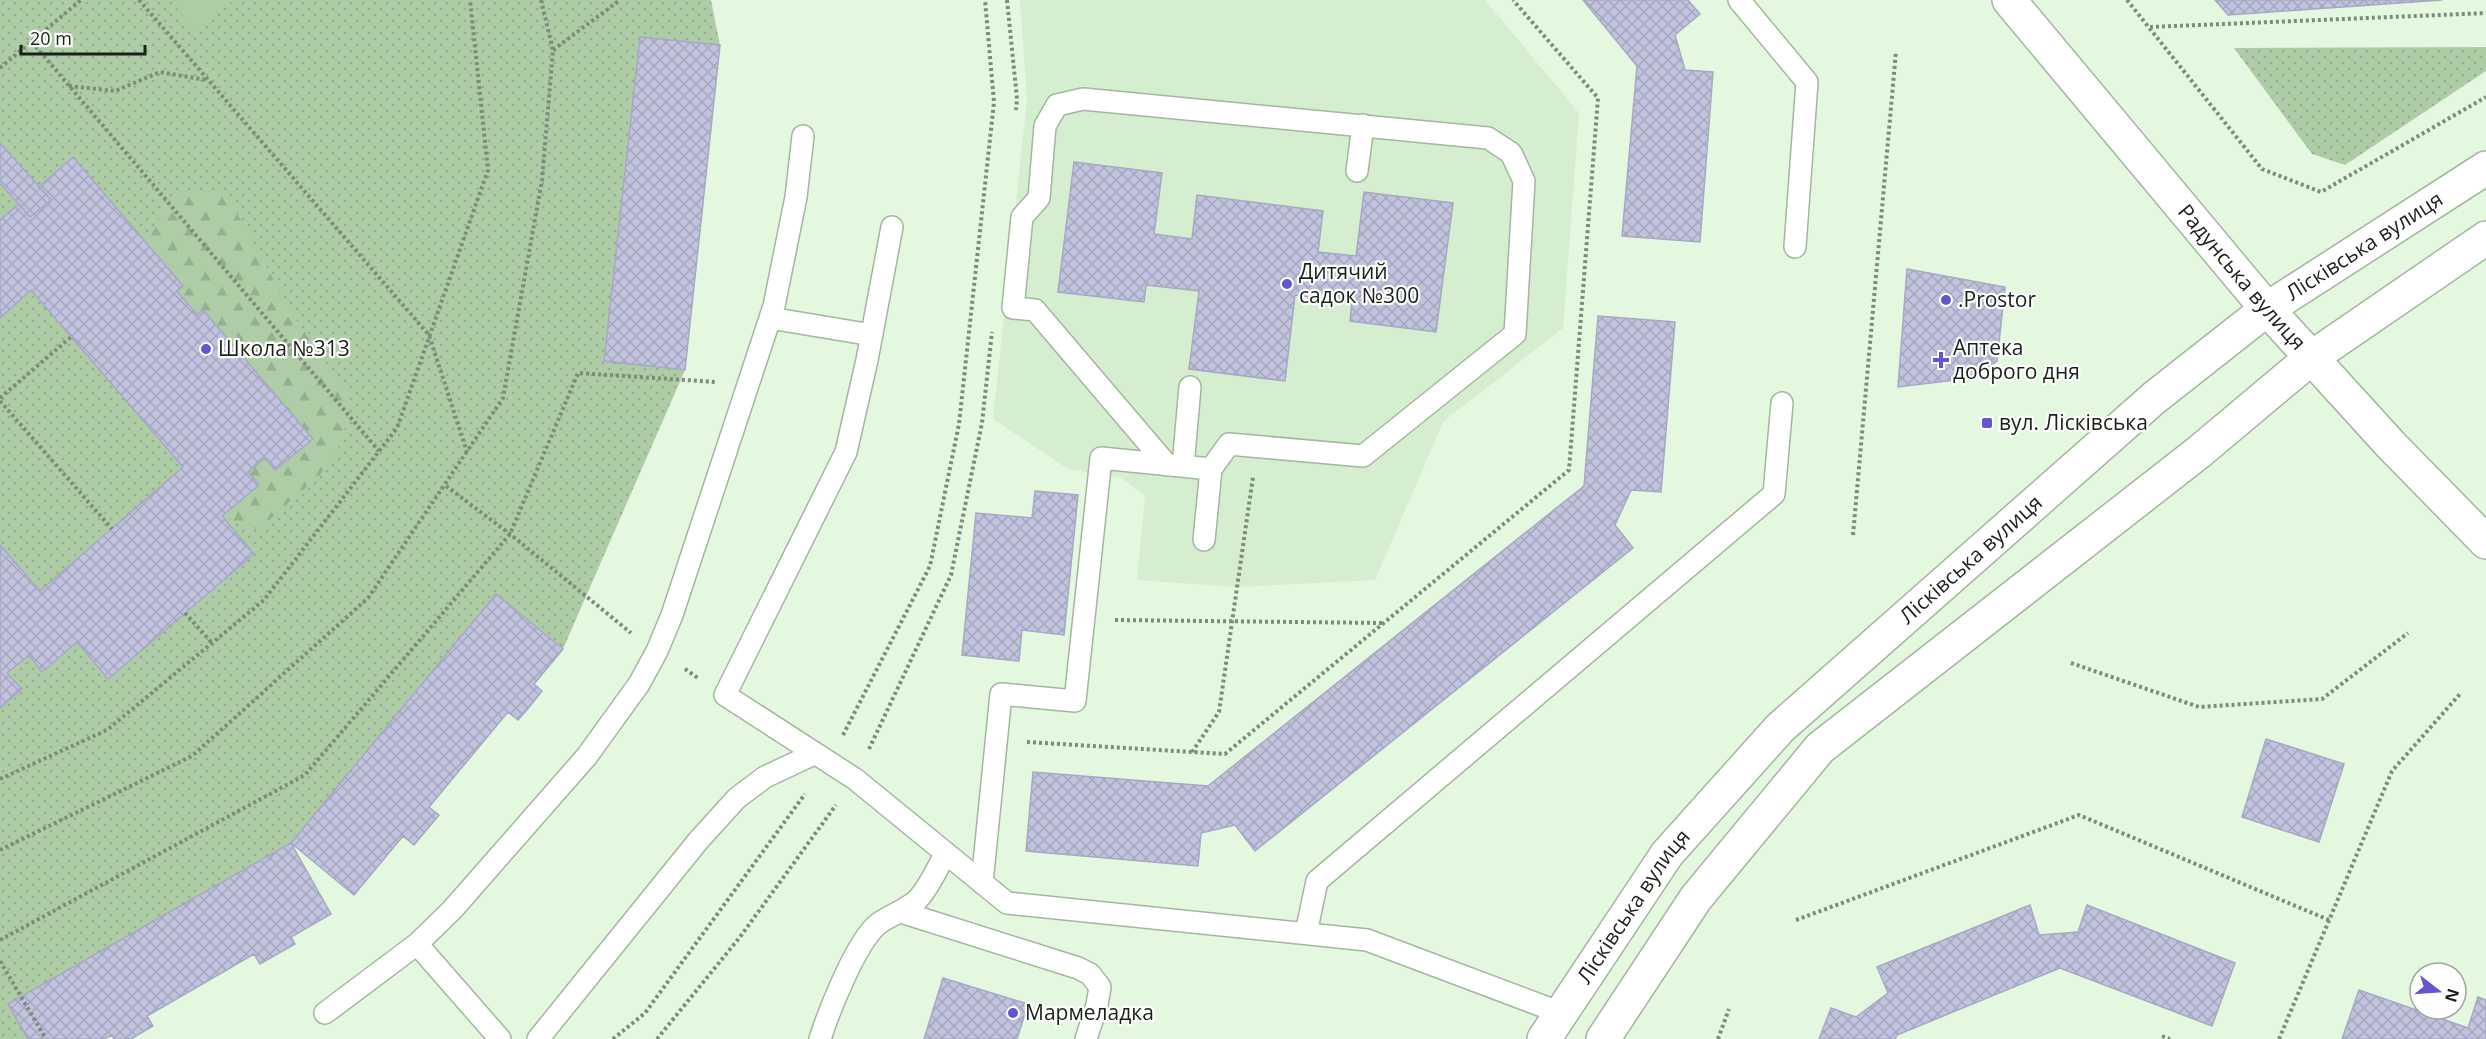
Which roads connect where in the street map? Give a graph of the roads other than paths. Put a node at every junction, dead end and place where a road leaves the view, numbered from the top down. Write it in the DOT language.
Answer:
graph roads {
  1 [pos="1739,0"];
  2 [pos="2009,0"];
  3 [pos="1363,125"];
  4 [pos="803,136"];
  5 [pos="2486,168"];
  6 [pos="1357,171"];
  7 [pos="892,227"];
  8 [pos="2486,238"];
  9 [pos="1795,247"];
  10 [pos="2267,309"];
  11 [pos="771,318"];
  12 [pos="872,335"];
  13 [pos="2311,358"];
  14 [pos="1190,387"];
  15 [pos="1782,403"];
  16 [pos="1175,465"];
  17 [pos="1212,469"];
  18 [pos="1204,540"];
  19 [pos="2486,542"];
  20 [pos="821,758"];
  21 [pos="946,853"];
  22 [pos="982,883"];
  23 [pos="901,912"];
  24 [pos="1306,933"];
  25 [pos="417,944"];
  26 [pos="325,1013"];
  27 [pos="1553,1026"];
  28 [pos="500,1039"];
  29 [pos="538,1039"];
  30 [pos="820,1039"];
  31 [pos="1086,1039"];
  32 [pos="1603,1039"];
  1 -- 9 [label="lane"];
  2 -- 10 [label="street, Радунська вулиця"];
  3 -- 6 [label="lane"];
  3 -- 16 [label="lane"];
  3 -- 17 [label="lane"];
  4 -- 11 [label="lane"];
  5 -- 10 [label="street, Лісківська вулиця"];
  7 -- 12 [label="lane"];
  8 -- 13 [label="street, Лісківська вулиця"];
  10 -- 13 [label="street, Радунська вулиця"];
  10 -- 27 [label="street, Лісківська вулиця"];
  11 -- 12 [label="lane"];
  11 -- 25 [label="lane"];
  12 -- 20 [label="lane"];
  13 -- 19 [label="street, Радунська вулиця"];
  13 -- 32 [label="street, Лісківська вулиця"];
  14 -- 16 [label="lane"];
  15 -- 24 [label="lane"];
  16 -- 17 [label="lane"];
  16 -- 22 [label="lane"];
  17 -- 18 [label="lane"];
  20 -- 21 [label="lane"];
  20 -- 29 [label="lane"];
  21 -- 22 [label="lane"];
  21 -- 23 [label="lane"];
  22 -- 24 [label="lane"];
  23 -- 30 [label="lane"];
  23 -- 31 [label="lane"];
  24 -- 27 [label="lane"];
  25 -- 26 [label="lane"];
  25 -- 28 [label="lane"];
}
